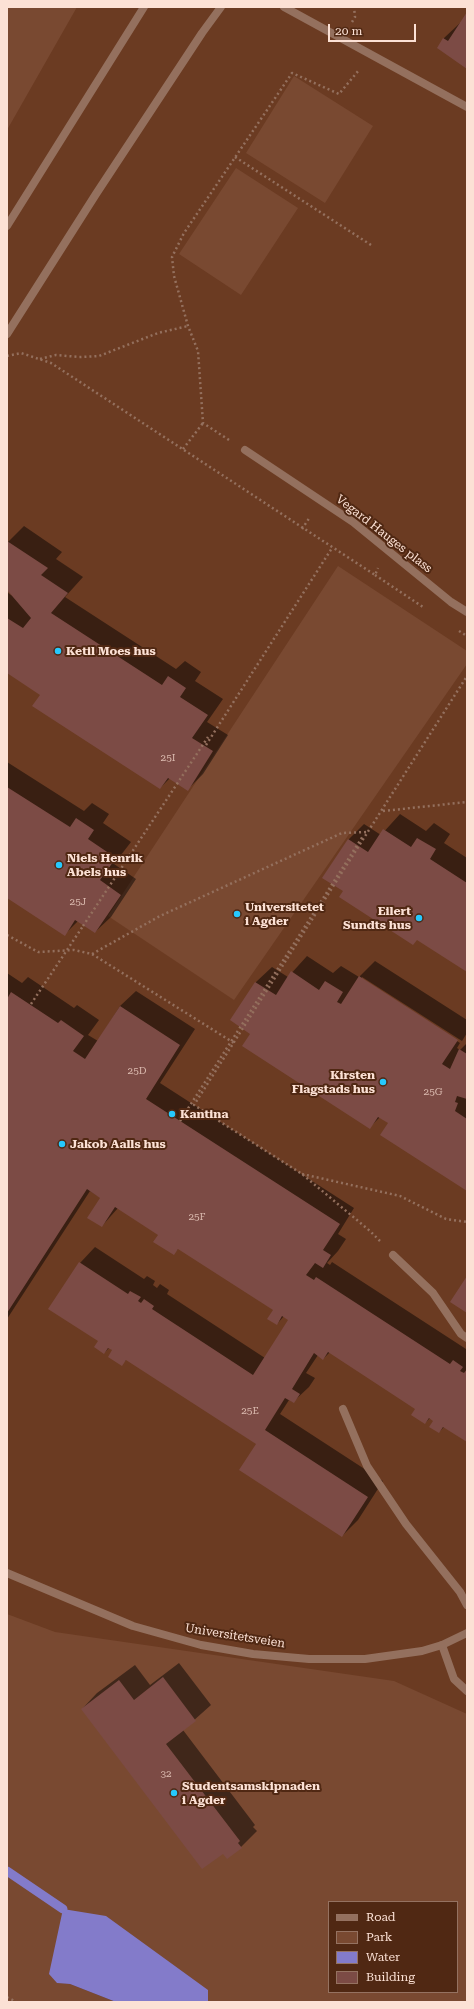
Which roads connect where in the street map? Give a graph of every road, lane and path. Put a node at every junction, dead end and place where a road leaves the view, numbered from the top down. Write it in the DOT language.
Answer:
graph roads {
  1 [pos="144,7"];
  2 [pos="221,7"];
  3 [pos="284,7"];
  4 [pos="372,54"];
  5 [pos="467,107"];
  6 [pos="235,157"];
  7 [pos="7,226"];
  8 [pos="371,245"];
  9 [pos="188,326"];
  10 [pos="7,334"];
  11 [pos="7,356"];
  12 [pos="40,359"];
  13 [pos="203,423"];
  14 [pos="183,449"];
  15 [pos="245,450"];
  16 [pos="332,548"];
  17 [pos="386,549"];
  18 [pos="375,574"];
  19 [pos="426,609"];
  20 [pos="467,612"];
  21 [pos="457,630"];
  22 [pos="467,636"];
  23 [pos="467,676"];
  24 [pos="208,737"];
  25 [pos="206,745"];
  26 [pos="467,802"];
  27 [pos="383,811"];
  28 [pos="369,832"];
  29 [pos="363,836"];
  30 [pos="7,935"];
  31 [pos="92,954"];
  32 [pos="31,1004"];
  33 [pos="234,1043"];
  34 [pos="180,1121"];
  35 [pos="302,1174"];
  36 [pos="467,1222"];
  37 [pos="393,1255"];
  38 [pos="467,1338"];
  39 [pos="343,1409"];
  40 [pos="7,1573"];
  41 [pos="467,1605"];
  42 [pos="467,1633"];
  43 [pos="442,1645"];
  44 [pos="467,1691"];
  45 [pos="7,1997"];
  46 [pos="16,2002"];
  1 -- 7 [label="street"];
  2 -- 10 [label="street"];
  3 -- 4 [label="street"];
  4 -- 5 [label="street"];
  4 -- 6 [label="path"];
  6 -- 8 [label="path"];
  6 -- 9 [label="path"];
  9 -- 12 [label="path"];
  9 -- 13 [label="path"];
  11 -- 12 [label="path"];
  12 -- 14 [label="path"];
  13 -- 14 [label="path"];
  13 -- 15 [label="path"];
  14 -- 16 [label="path"];
  15 -- 17 [label="street, Vegard Hauges plass"];
  16 -- 18 [label="path"];
  16 -- 25 [label="path"];
  17 -- 18 [label="path"];
  17 -- 20 [label="street, Vegard Hauges plass"];
  18 -- 19 [label="path"];
  21 -- 22 [label="path"];
  23 -- 27 [label="path"];
  24 -- 32 [label="path, bridge"];
  26 -- 27 [label="path"];
  27 -- 28 [label="path"];
  28 -- 31 [label="path"];
  28 -- 33 [label="path"];
  29 -- 34 [label="path, bridge"];
  30 -- 31 [label="path"];
  31 -- 33 [label="path"];
  33 -- 35 [label="path"];
  35 -- 36 [label="path"];
  35 -- 37 [label="path"];
  37 -- 38 [label="street"];
  39 -- 41 [label="street"];
  40 -- 43 [label="street, Universitetsveien"];
  42 -- 43 [label="street, Universitetsveien"];
  43 -- 44 [label="street"];
  45 -- 46 [label="path"];
}
